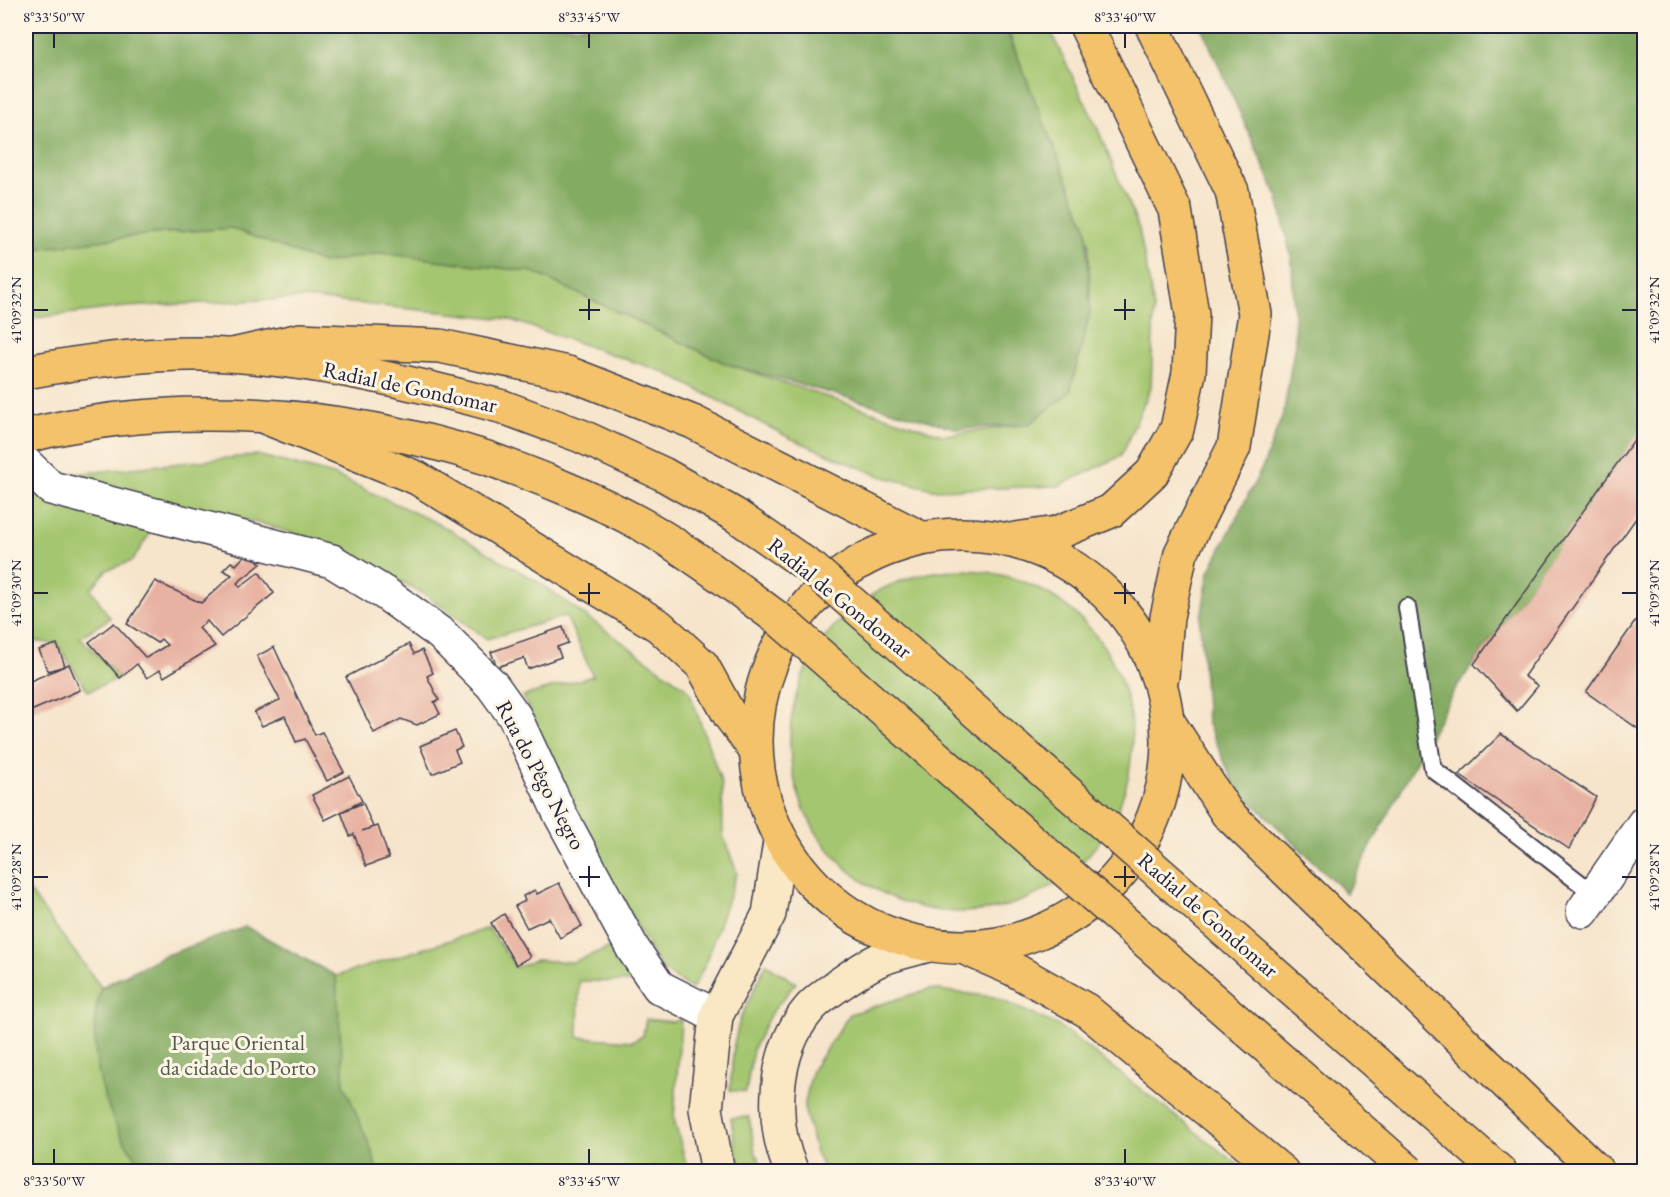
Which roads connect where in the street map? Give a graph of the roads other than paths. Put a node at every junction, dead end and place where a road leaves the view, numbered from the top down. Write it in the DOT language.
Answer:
graph roads {
  1 [pos="1086,26"];
  2 [pos="1152,26"];
  3 [pos="232,355"];
  4 [pos="26,372"];
  5 [pos="267,418"];
  6 [pos="26,436"];
  7 [pos="26,464"];
  8 [pos="921,538"];
  9 [pos="1011,539"];
  10 [pos="1407,607"];
  11 [pos="1162,685"];
  12 [pos="1169,723"];
  13 [pos="754,748"];
  14 [pos="1644,823"];
  15 [pos="780,842"];
  16 [pos="1588,903"];
  17 [pos="925,946"];
  18 [pos="968,949"];
  19 [pos="717,1016"];
  20 [pos="718,1172"];
  21 [pos="792,1172"];
  22 [pos="1282,1172"];
  23 [pos="1409,1172"];
  24 [pos="1500,1172"];
  25 [pos="1598,1172"];
  1 -- 9 [label="main road"];
  2 -- 11 [label="main road"];
  3 -- 4 [label="main road, Radial de Gondomar"];
  3 -- 8 [label="main road"];
  3 -- 24 [label="main road, Radial de Gondomar, bridge"];
  5 -- 6 [label="main road, Radial de Gondomar"];
  5 -- 13 [label="main road"];
  5 -- 23 [label="main road, Radial de Gondomar, bridge"];
  7 -- 19 [label="street, Rua do Pêgo Negro"];
  8 -- 9 [label="main road"];
  8 -- 13 [label="main road"];
  9 -- 11 [label="main road"];
  10 -- 16 [label="lane"];
  11 -- 12 [label="main road"];
  12 -- 18 [label="main road"];
  12 -- 25 [label="main road"];
  13 -- 15 [label="main road"];
  14 -- 16 [label="street"];
  15 -- 17 [label="main road"];
  15 -- 19 [label="main road"];
  17 -- 18 [label="main road"];
  17 -- 21 [label="main road"];
  18 -- 22 [label="main road"];
  19 -- 20 [label="main road"];
}
